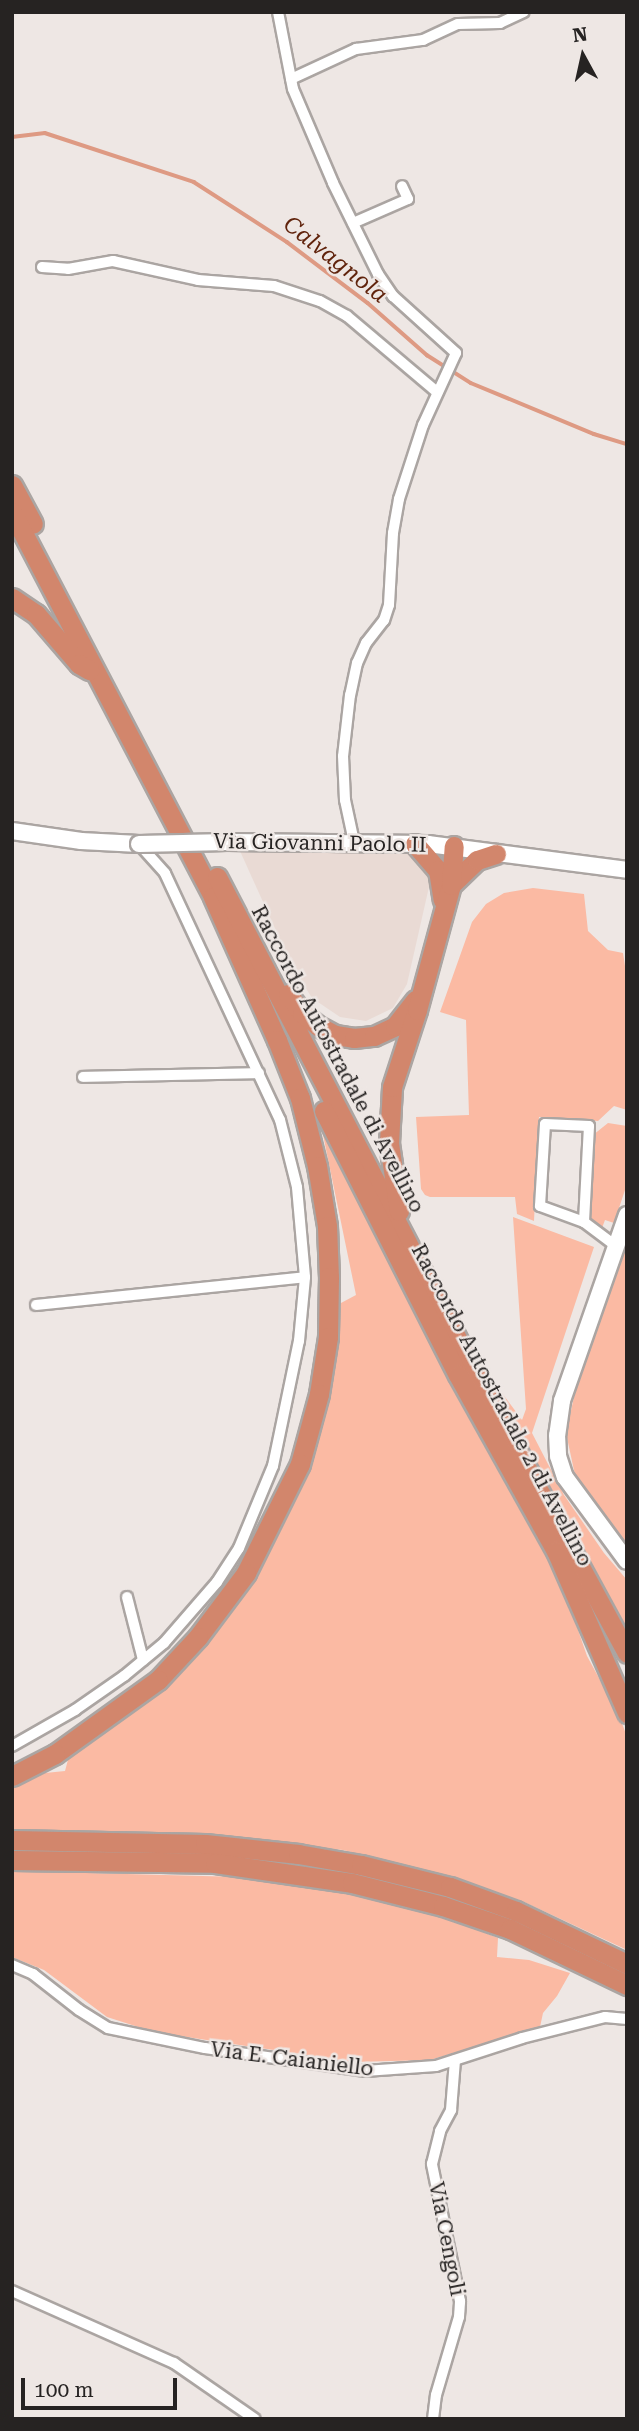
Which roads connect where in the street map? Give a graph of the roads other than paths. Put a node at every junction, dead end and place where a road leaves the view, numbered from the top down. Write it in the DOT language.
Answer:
graph roads {
  1 [pos="278,12"];
  2 [pos="524,12"];
  3 [pos="291,79"];
  4 [pos="402,186"];
  5 [pos="353,223"];
  6 [pos="41,267"];
  7 [pos="438,391"];
  8 [pos="12,485"];
  9 [pos="12,512"];
  10 [pos="12,598"];
  11 [pos="98,677"];
  12 [pos="12,831"];
  13 [pos="354,842"];
  14 [pos="139,844"];
  15 [pos="415,844"];
  16 [pos="454,846"];
  17 [pos="496,853"];
  18 [pos="627,870"];
  19 [pos="446,884"];
  20 [pos="213,898"];
  21 [pos="236,914"];
  22 [pos="422,987"];
  23 [pos="259,1073"];
  24 [pos="83,1077"];
  25 [pos="627,1214"];
  26 [pos="583,1222"];
  27 [pos="399,1226"];
  28 [pos="616,1246"];
  29 [pos="305,1278"];
  30 [pos="36,1305"];
  31 [pos="627,1561"];
  32 [pos="127,1597"];
  33 [pos="627,1653"];
  34 [pos="143,1660"];
  35 [pos="627,1713"];
  36 [pos="12,1746"];
  37 [pos="12,1776"];
  38 [pos="12,1840"];
  39 [pos="12,1860"];
  40 [pos="513,1920"];
  41 [pos="559,1941"];
  42 [pos="627,1964"];
  43 [pos="12,1965"];
  44 [pos="627,1984"];
  45 [pos="627,2020"];
  46 [pos="455,2060"];
  47 [pos="12,2291"];
  48 [pos="255,2419"];
  49 [pos="433,2419"];
  1 -- 3 [label="street"];
  2 -- 3 [label="street"];
  3 -- 5 [label="street"];
  4 -- 5 [label="street"];
  5 -- 7 [label="street"];
  6 -- 7 [label="street"];
  7 -- 13 [label="street"];
  8 -- 21 [label="highway, Raccordo Autostradale di Avellino"];
  9 -- 11 [label="highway, Raccordo Autostradale 2 di Avellino"];
  10 -- 11 [label="highway"];
  11 -- 20 [label="highway, Raccordo Autostradale 2 di Avellino"];
  12 -- 14 [label="street, Via Giovanni Paolo II"];
  13 -- 14 [label="street, Via Giovanni Paolo II, bridge"];
  13 -- 15 [label="street, Via Giovanni Paolo II"];
  14 -- 23 [label="street"];
  15 -- 16 [label="street, Via Giovanni Paolo II"];
  15 -- 19 [label="highway"];
  16 -- 17 [label="street, Via Giovanni Paolo II"];
  16 -- 19 [label="highway"];
  17 -- 18 [label="street, Via Giovanni Paolo II"];
  17 -- 19 [label="highway"];
  19 -- 22 [label="highway"];
  20 -- 35 [label="highway, Raccordo Autostradale 2 di Avellino"];
  20 -- 37 [label="highway"];
  21 -- 22 [label="highway"];
  21 -- 27 [label="highway, Raccordo Autostradale di Avellino"];
  22 -- 27 [label="highway"];
  23 -- 24 [label="street"];
  23 -- 29 [label="street"];
  25 -- 28 [label="street"];
  26 -- 26 [label="street"];
  26 -- 28 [label="street"];
  27 -- 33 [label="highway, Raccordo Autostradale di Avellino"];
  28 -- 31 [label="street"];
  29 -- 30 [label="street"];
  29 -- 34 [label="street"];
  32 -- 34 [label="street"];
  34 -- 36 [label="street"];
  38 -- 40 [label="highway"];
  39 -- 40 [label="highway"];
  40 -- 41 [label="highway"];
  41 -- 42 [label="highway"];
  41 -- 44 [label="highway"];
  43 -- 46 [label="street, Via E. Caianiello"];
  45 -- 46 [label="street, Via E. Caianiello"];
  46 -- 49 [label="street, Via Cengoli"];
  47 -- 48 [label="street"];
}
